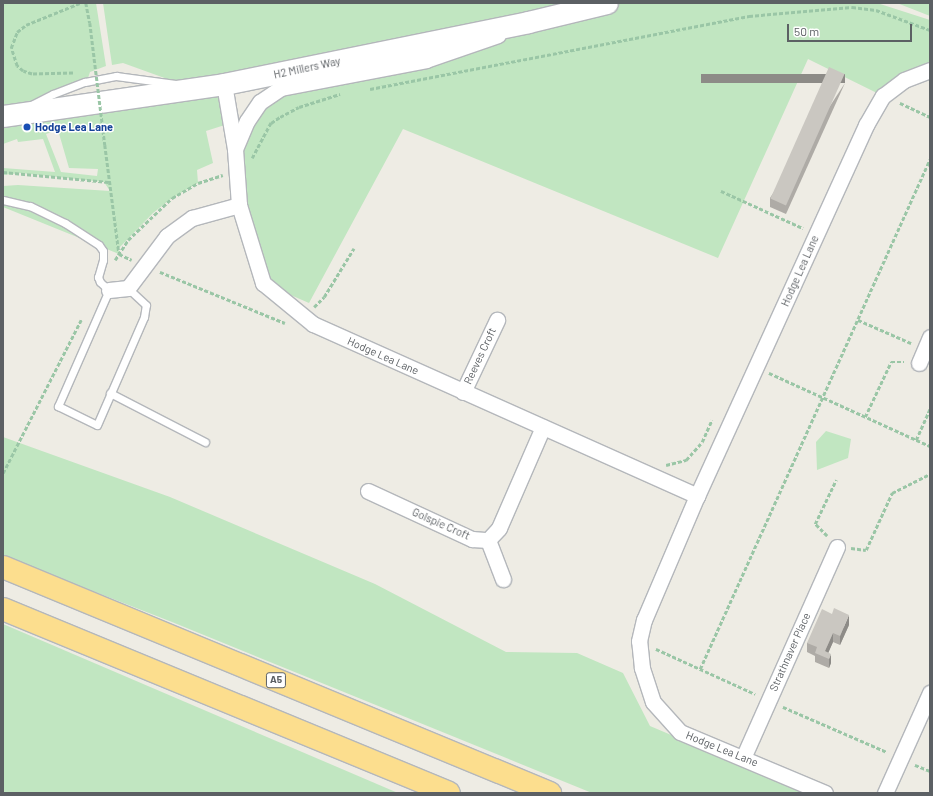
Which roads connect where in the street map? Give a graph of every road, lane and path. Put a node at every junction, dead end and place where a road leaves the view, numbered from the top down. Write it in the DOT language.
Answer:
graph roads {
  1 [pos="80,3"];
  2 [pos="86,3"];
  3 [pos="607,3"];
  4 [pos="528,22"];
  5 [pos="930,30"];
  6 [pos="930,70"];
  7 [pos="91,72"];
  8 [pos="98,72"];
  9 [pos="76,73"];
  10 [pos="224,84"];
  11 [pos="367,89"];
  12 [pos="346,93"];
  13 [pos="883,96"];
  14 [pos="9,115"];
  15 [pos="930,117"];
  16 [pos="234,149"];
  17 [pos="930,158"];
  18 [pos="236,171"];
  19 [pos="3,172"];
  20 [pos="109,182"];
  21 [pos="721,191"];
  22 [pos="3,200"];
  23 [pos="240,205"];
  24 [pos="816,234"];
  25 [pos="354,248"];
  26 [pos="120,254"];
  27 [pos="144,266"];
  28 [pos="104,286"];
  29 [pos="128,288"];
  30 [pos="300,314"];
  31 [pos="82,318"];
  32 [pos="497,320"];
  33 [pos="858,320"];
  34 [pos="290,327"];
  35 [pos="924,350"];
  36 [pos="756,368"];
  37 [pos="463,392"];
  38 [pos="110,393"];
  39 [pos="823,398"];
  40 [pos="930,408"];
  41 [pos="715,415"];
  42 [pos="865,417"];
  43 [pos="543,427"];
  44 [pos="916,440"];
  45 [pos="205,442"];
  46 [pos="930,446"];
  47 [pos="659,463"];
  48 [pos="3,473"];
  49 [pos="930,474"];
  50 [pos="836,480"];
  51 [pos="368,491"];
  52 [pos="697,496"];
  53 [pos="488,540"];
  54 [pos="837,547"];
  55 [pos="3,567"];
  56 [pos="503,579"];
  57 [pos="3,609"];
  58 [pos="700,669"];
  59 [pos="930,693"];
  60 [pos="743,758"];
  61 [pos="449,793"];
  62 [pos="550,793"];
  63 [pos="825,793"];
  64 [pos="885,793"];
  1 -- 9 [label="path"];
  2 -- 20 [label="path, bridge"];
  3 -- 4 [label="street, H2 Millers Way"];
  4 -- 10 [label="street, H2 Millers Way"];
  4 -- 16 [label="street"];
  5 -- 11 [label="path"];
  6 -- 13 [label="street, Hodge Lea Lane"];
  7 -- 8 [label="path"];
  10 -- 14 [label="street, H2 Millers Way"];
  10 -- 16 [label="street, Hodge Lea Lane"];
  12 -- 18 [label="path"];
  13 -- 15 [label="path"];
  13 -- 24 [label="street, Hodge Lea Lane"];
  16 -- 18 [label="street, Hodge Lea Lane"];
  17 -- 33 [label="path"];
  18 -- 23 [label="street, Hodge Lea Lane"];
  18 -- 26 [label="path"];
  19 -- 20 [label="path"];
  20 -- 26 [label="path"];
  21 -- 24 [label="path"];
  22 -- 28 [label="lane"];
  23 -- 27 [label="street"];
  23 -- 30 [label="street, Hodge Lea Lane"];
  24 -- 36 [label="street, Hodge Lea Lane"];
  25 -- 30 [label="path"];
  26 -- 27 [label="path"];
  26 -- 28 [label="path"];
  27 -- 29 [label="street"];
  27 -- 34 [label="path"];
  28 -- 29 [label="street"];
  28 -- 38 [label="lane"];
  29 -- 38 [label="lane"];
  30 -- 37 [label="street, Hodge Lea Lane"];
  31 -- 48 [label="path"];
  32 -- 37 [label="street, Reeves Croft"];
  33 -- 35 [label="path"];
  33 -- 39 [label="path"];
  35 -- 42 [label="path"];
  36 -- 39 [label="path"];
  36 -- 52 [label="street, Hodge Lea Lane"];
  37 -- 43 [label="street, Hodge Lea Lane"];
  38 -- 45 [label="lane"];
  39 -- 42 [label="path"];
  39 -- 58 [label="path"];
  40 -- 44 [label="path"];
  41 -- 47 [label="path"];
  42 -- 44 [label="path"];
  43 -- 52 [label="street, Hodge Lea Lane"];
  43 -- 53 [label="street"];
  44 -- 46 [label="path"];
  49 -- 54 [label="path"];
  50 -- 54 [label="path"];
  51 -- 53 [label="street, Golspie Croft"];
  52 -- 60 [label="street, Hodge Lea Lane"];
  53 -- 56 [label="street"];
  54 -- 60 [label="street, Strathnaver Place"];
  55 -- 62 [label="highway, A5"];
  57 -- 61 [label="highway"];
  59 -- 64 [label="street"];
  60 -- 63 [label="street, Hodge Lea Lane"];
}
